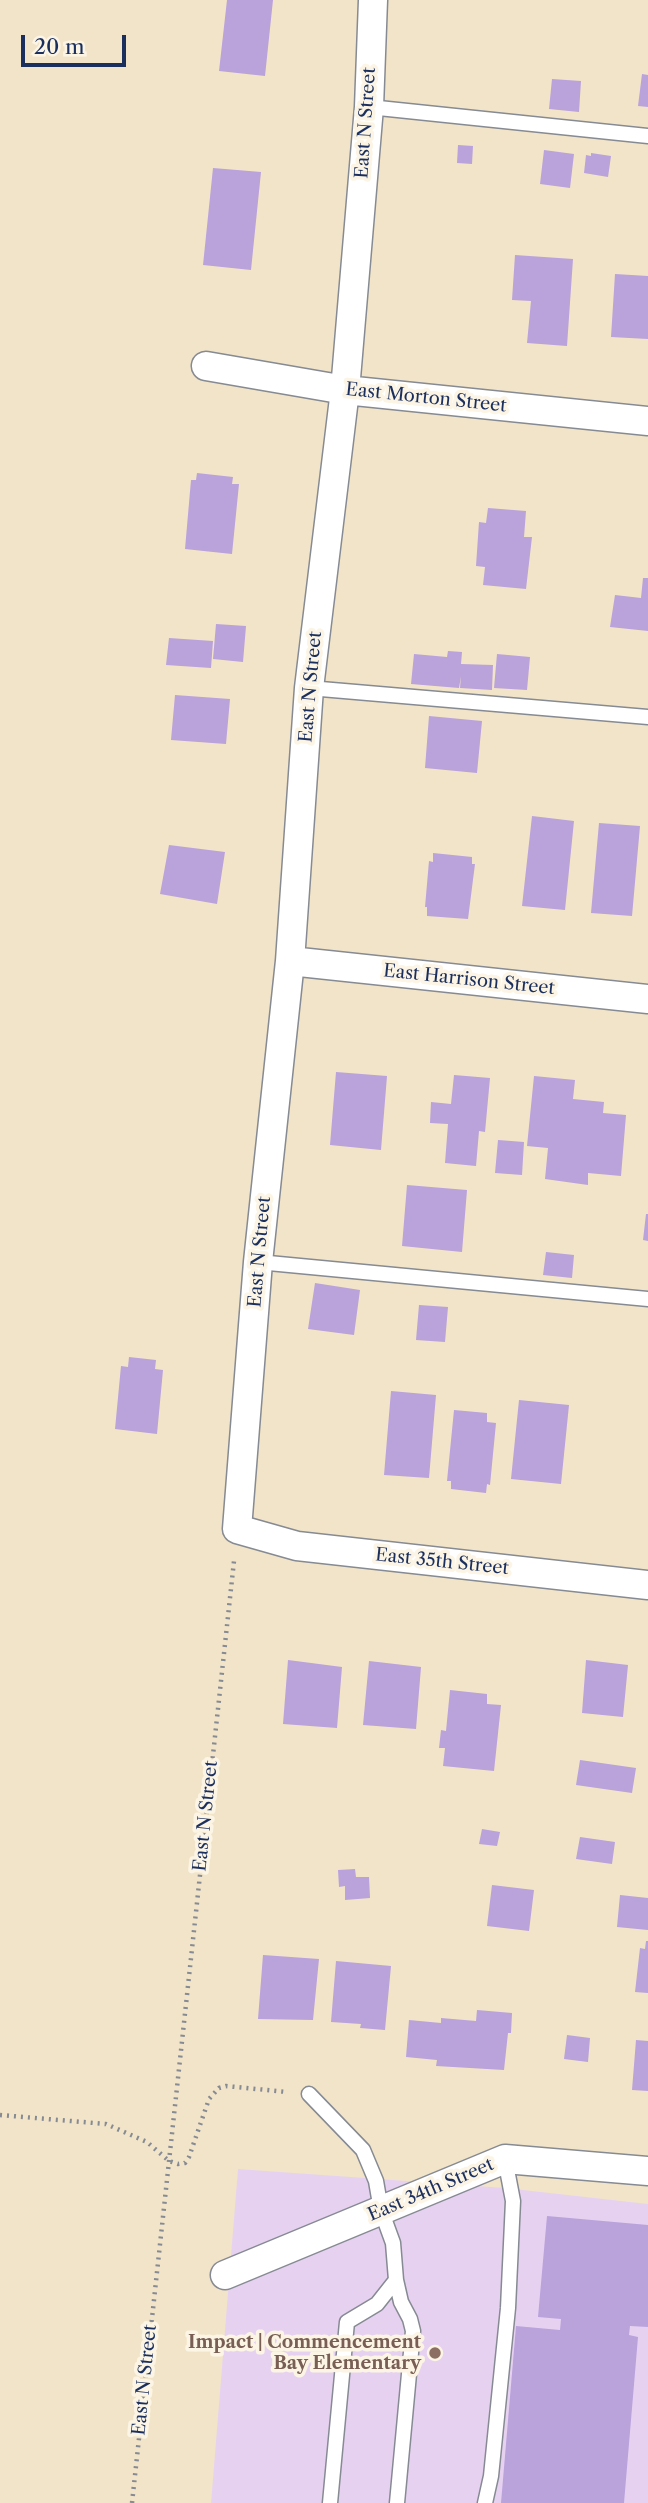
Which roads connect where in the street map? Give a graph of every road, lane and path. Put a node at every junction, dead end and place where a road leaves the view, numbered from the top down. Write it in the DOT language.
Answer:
graph roads {
  1 [pos="373,0"];
  2 [pos="369,107"];
  3 [pos="648,135"];
  4 [pos="206,366"];
  5 [pos="345,390"];
  6 [pos="648,421"];
  7 [pos="309,688"];
  8 [pos="648,717"];
  9 [pos="290,961"];
  10 [pos="648,999"];
  11 [pos="258,1262"];
  12 [pos="648,1299"];
  13 [pos="237,1529"];
  14 [pos="648,1585"];
  15 [pos="309,2094"];
  16 [pos="0,2115"];
  17 [pos="505,2159"];
  18 [pos="169,2161"];
  19 [pos="648,2171"];
  20 [pos="381,2210"];
  21 [pos="225,2275"];
  22 [pos="396,2280"];
  23 [pos="131,2503"];
  24 [pos="330,2503"];
  25 [pos="397,2503"];
  26 [pos="485,2503"];
  1 -- 2 [label="street, East N Street"];
  2 -- 3 [label="lane"];
  2 -- 5 [label="street, East N Street"];
  4 -- 5 [label="street, East Morton Street"];
  5 -- 6 [label="street, East Morton Street"];
  5 -- 7 [label="street, East N Street"];
  7 -- 8 [label="lane"];
  7 -- 9 [label="street, East N Street"];
  9 -- 10 [label="street, East Harrison Street"];
  9 -- 11 [label="street, East N Street"];
  11 -- 12 [label="lane"];
  11 -- 13 [label="street, East N Street"];
  13 -- 14 [label="street, East 35th Street"];
  13 -- 18 [label="path, East N Street"];
  15 -- 18 [label="path"];
  15 -- 20 [label="lane"];
  16 -- 18 [label="path"];
  17 -- 19 [label="street, East 34th Street"];
  17 -- 20 [label="street, East 34th Street"];
  17 -- 26 [label="lane"];
  18 -- 23 [label="path, East N Street"];
  20 -- 21 [label="street, East 34th Street"];
  20 -- 22 [label="lane"];
  22 -- 24 [label="lane"];
  22 -- 25 [label="lane"];
}
